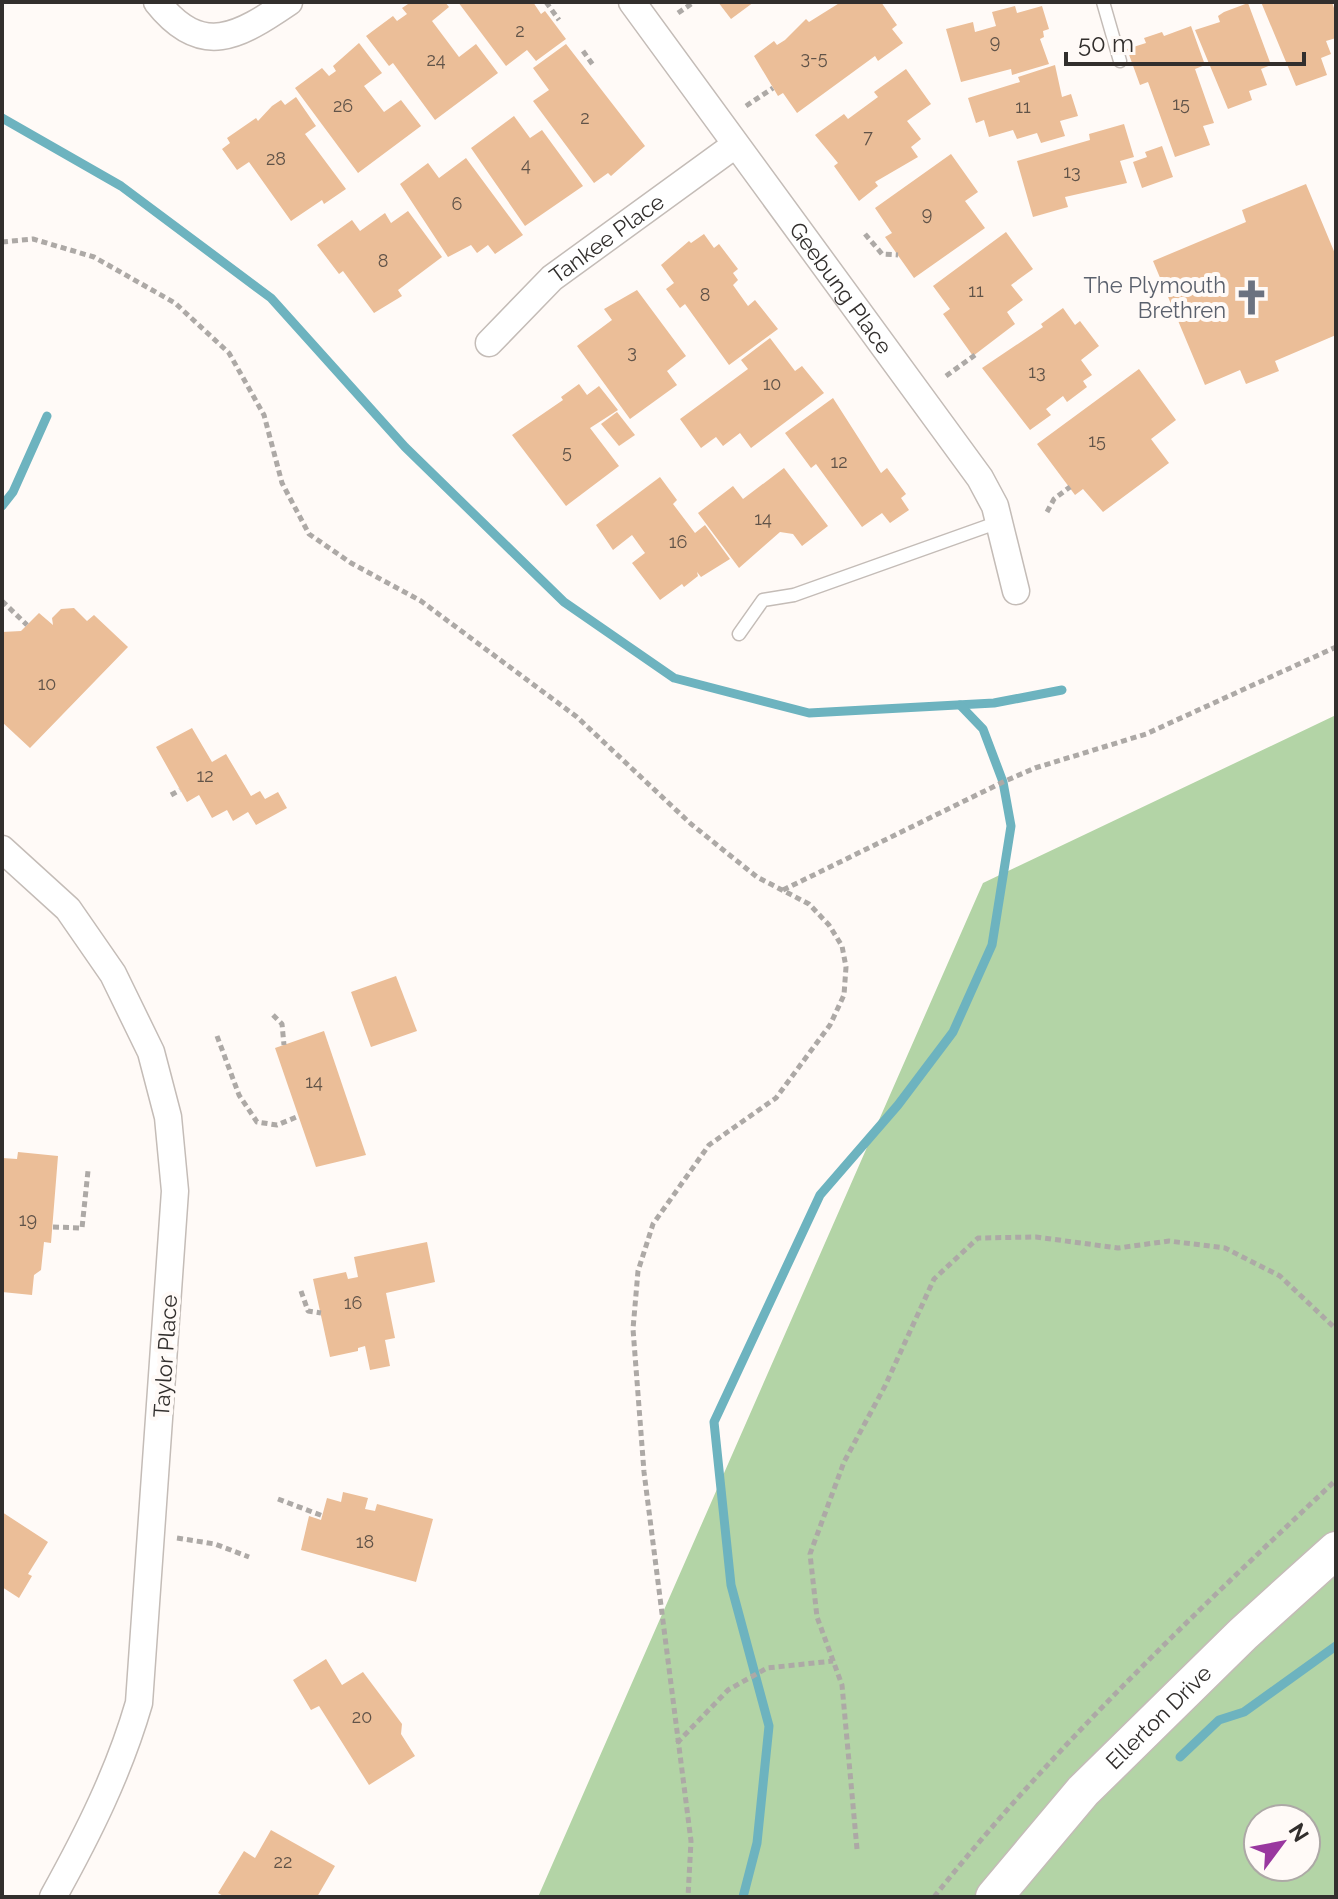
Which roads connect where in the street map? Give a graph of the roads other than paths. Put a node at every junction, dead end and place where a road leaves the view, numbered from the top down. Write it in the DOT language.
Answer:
graph roads {
  1 [pos="157,2"];
  2 [pos="289,2"];
  3 [pos="632,2"];
  4 [pos="1103,2"];
  5 [pos="1120,61"];
  6 [pos="735,145"];
  7 [pos="489,343"];
  8 [pos="999,522"];
  9 [pos="1016,591"];
  10 [pos="739,634"];
  11 [pos="2,849"];
  12 [pos="1336,1550"];
  13 [pos="53,1897"];
  14 [pos="994,1897"];
  1 -- 2 [label="street"];
  3 -- 6 [label="street, Geebung Place"];
  4 -- 5 [label="lane"];
  6 -- 7 [label="street, Tankee Place"];
  6 -- 8 [label="street, Geebung Place"];
  8 -- 9 [label="street, Geebung Place"];
  8 -- 10 [label="lane"];
  11 -- 13 [label="street, Taylor Place"];
  12 -- 14 [label="main road, Ellerton Drive"];
}
